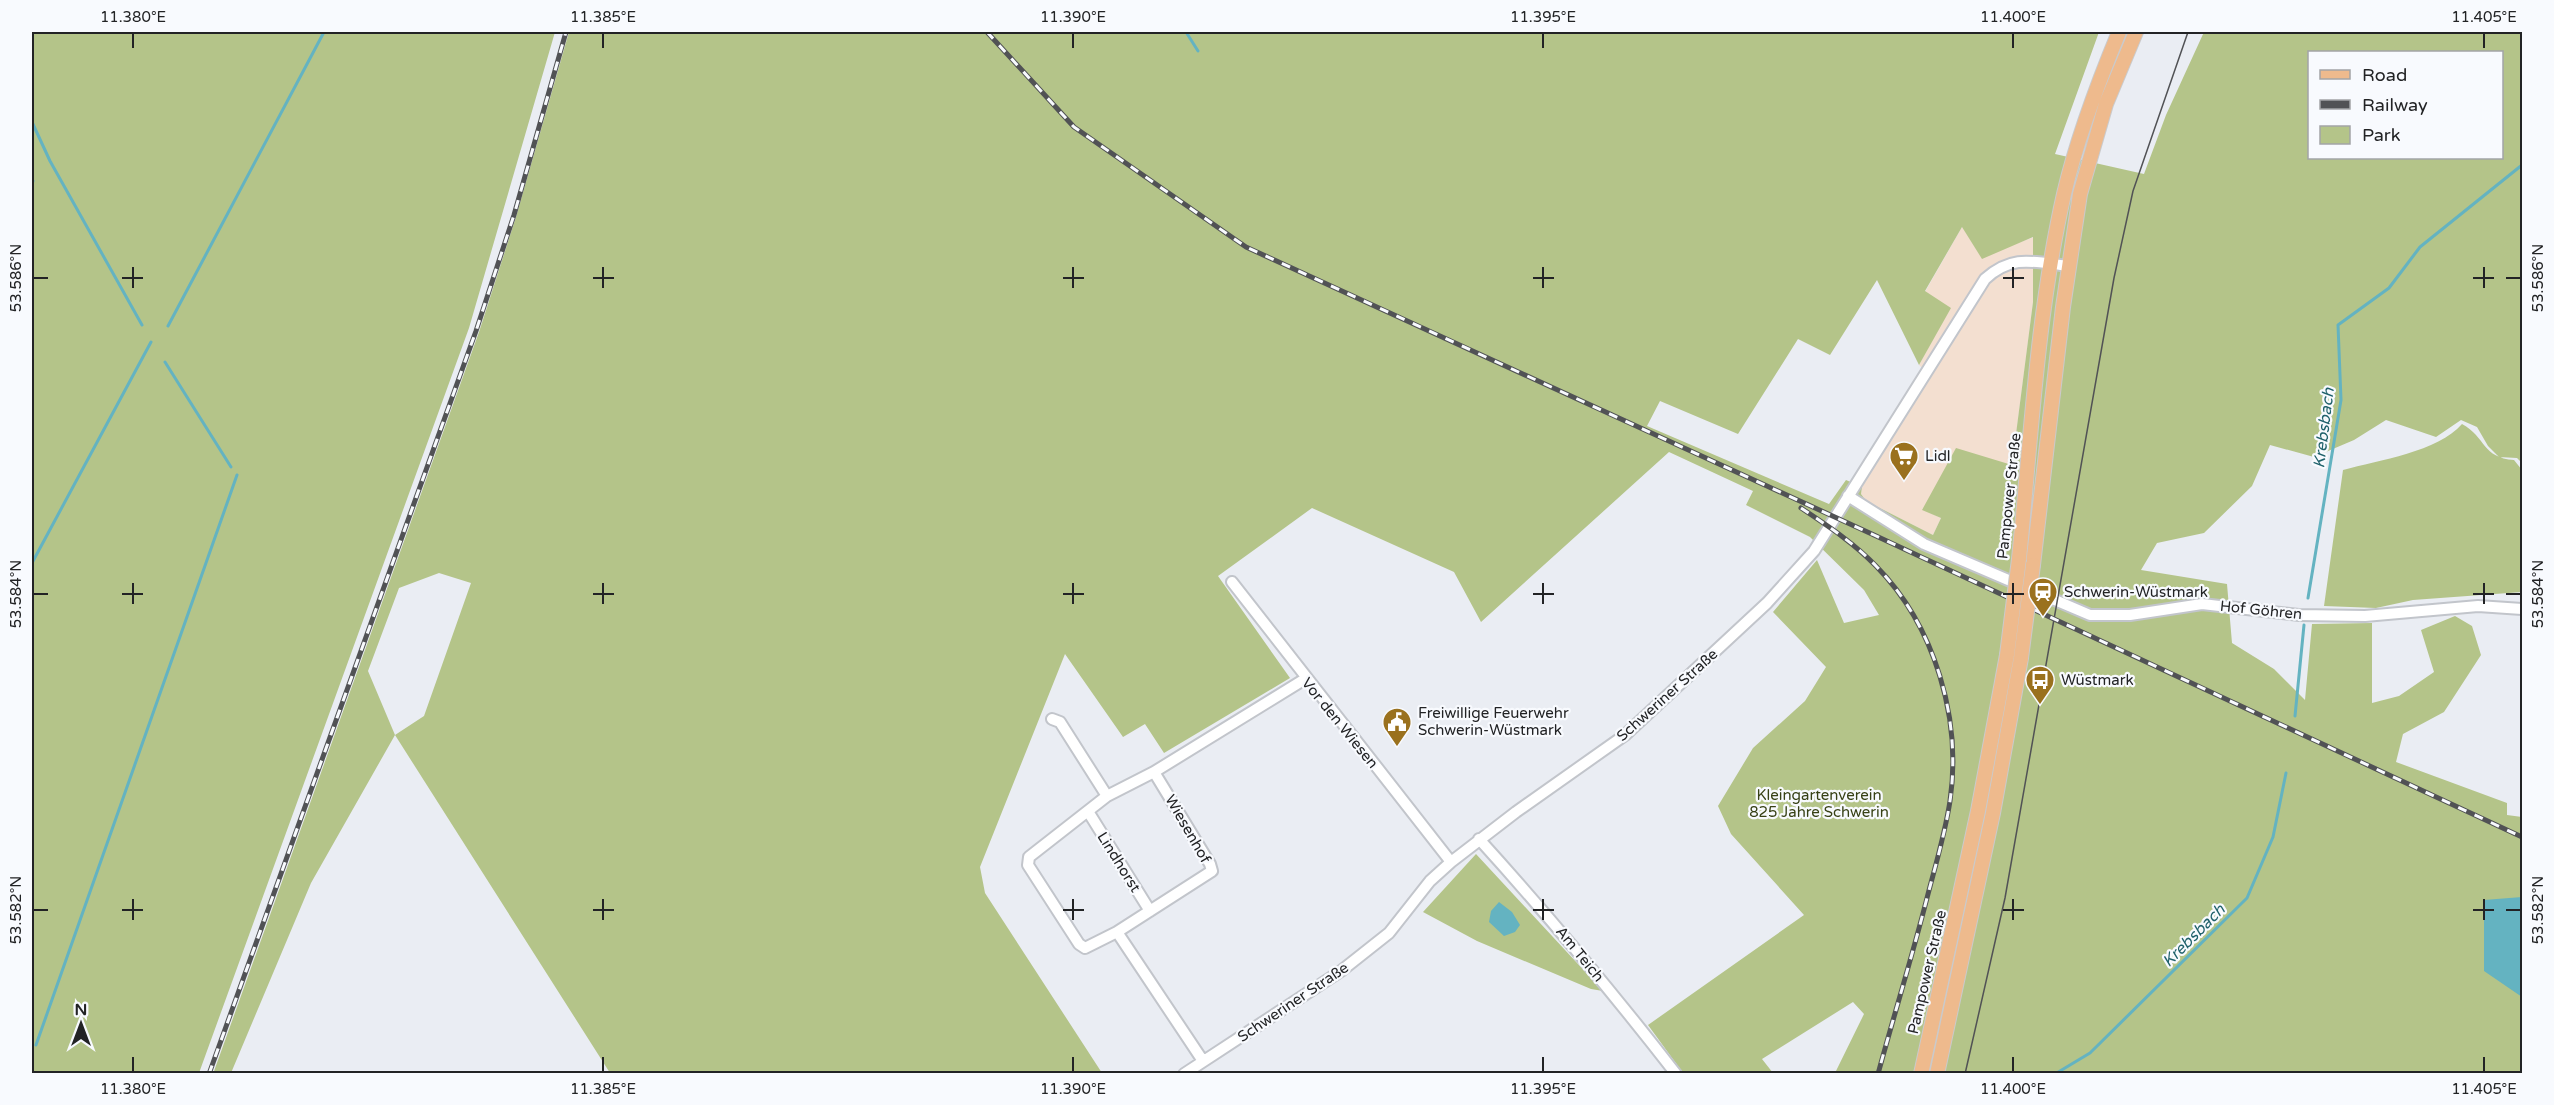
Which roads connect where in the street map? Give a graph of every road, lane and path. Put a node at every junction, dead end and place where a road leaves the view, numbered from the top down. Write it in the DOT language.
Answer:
graph roads {
  1 [pos="2119,32"];
  2 [pos="2136,32"];
  3 [pos="2051,264"];
  4 [pos="2068,266"];
  5 [pos="1848,496"];
  6 [pos="1232,582"];
  7 [pos="2523,609"];
  8 [pos="1305,679"];
  9 [pos="1052,719"];
  10 [pos="1154,772"];
  11 [pos="1107,796"];
  12 [pos="1089,813"];
  13 [pos="1479,839"];
  14 [pos="1451,862"];
  15 [pos="1150,911"];
  16 [pos="1117,932"];
  17 [pos="1203,1061"];
  18 [pos="1184,1074"];
  19 [pos="1676,1074"];
  20 [pos="1921,1074"];
  21 [pos="1937,1074"];
  1 -- 3 [label="main road, Pampower Straße"];
  2 -- 4 [label="main road, Pampower Straße"];
  3 -- 4 [label="street, Schweriner Straße"];
  3 -- 5 [label="street, Schweriner Straße"];
  3 -- 20 [label="main road, Pampower Straße, bridge"];
  4 -- 21 [label="main road, Pampower Straße, bridge"];
  5 -- 7 [label="street, Hof Göhren"];
  5 -- 13 [label="street, Schweriner Straße"];
  6 -- 8 [label="street, Vor den Wiesen"];
  8 -- 10 [label="street"];
  8 -- 14 [label="street, Vor den Wiesen"];
  9 -- 11 [label="street"];
  10 -- 11 [label="street"];
  10 -- 15 [label="street, Wiesenhof"];
  11 -- 12 [label="street"];
  12 -- 15 [label="street, Lindhorst"];
  12 -- 16 [label="street"];
  13 -- 14 [label="street, Schweriner Straße"];
  13 -- 19 [label="street, Am Teich"];
  14 -- 17 [label="street, Schweriner Straße"];
  15 -- 16 [label="street, Wiesenhof"];
  16 -- 17 [label="street"];
  17 -- 18 [label="street, Schweriner Straße"];
}
